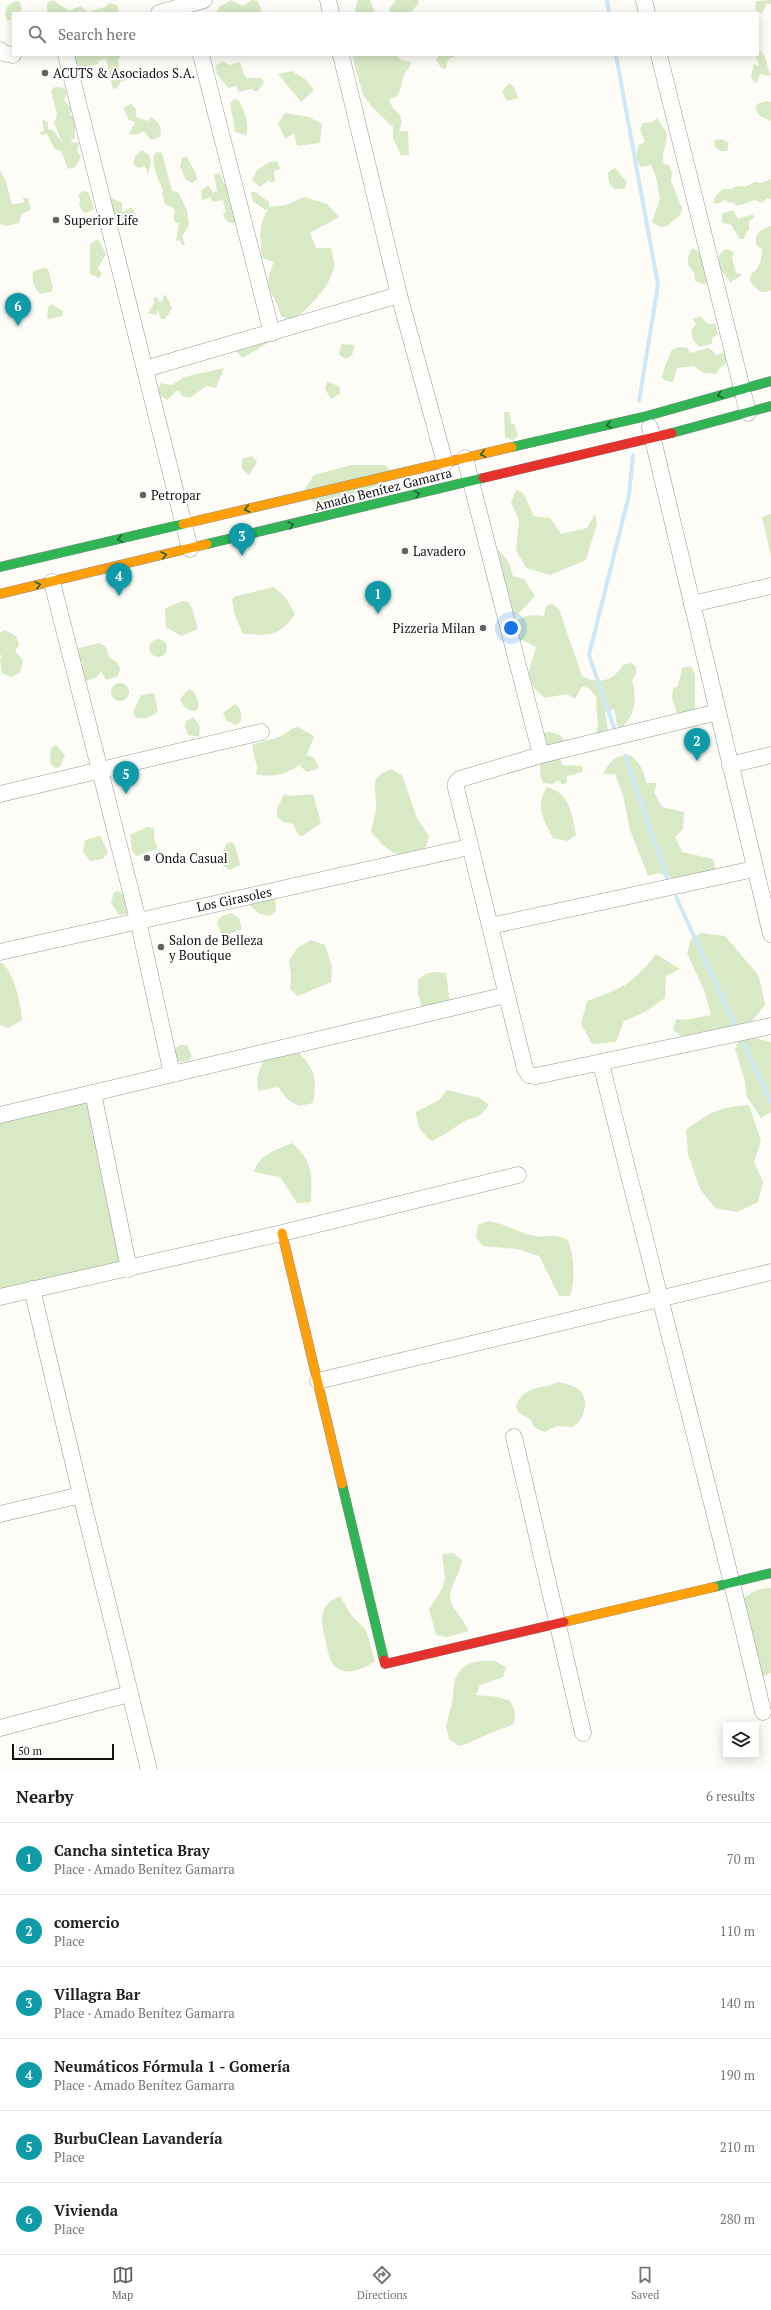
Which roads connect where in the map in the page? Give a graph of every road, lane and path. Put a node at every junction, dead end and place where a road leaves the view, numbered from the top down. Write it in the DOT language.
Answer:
graph roads {
  1 [pos="204,0"];
  2 [pos="328,0"];
  3 [pos="644,0"];
  4 [pos="189,9"];
  5 [pos="166,12"];
  6 [pos="331,12"];
  7 [pos="647,12"];
  8 [pos="0,50"];
  9 [pos="12,55"];
  10 [pos="66,56"];
  11 [pos="201,56"];
  12 [pos="341,56"];
  13 [pos="658,56"];
  14 [pos="399,296"];
  15 [pos="272,332"];
  16 [pos="145,370"];
  17 [pos="771,381"];
  18 [pos="743,388"];
  19 [pos="771,406"];
  20 [pos="748,413"];
  21 [pos="647,416"];
  22 [pos="652,438"];
  23 [pos="465,458"];
  24 [pos="445,463"];
  25 [pos="471,481"];
  26 [pos="184,524"];
  27 [pos="190,549"];
  28 [pos="0,567"];
  29 [pos="52,582"];
  30 [pos="771,586"];
  31 [pos="0,594"];
  32 [pos="692,604"];
  33 [pos="718,712"];
  34 [pos="261,732"];
  35 [pos="541,754"];
  36 [pos="771,755"];
  37 [pos="730,765"];
  38 [pos="98,771"];
  39 [pos="0,794"];
  40 [pos="469,847"];
  41 [pos="754,869"];
  42 [pos="138,920"];
  43 [pos="490,926"];
  44 [pos="770,927"];
  45 [pos="0,952"];
  46 [pos="506,995"];
  47 [pos="771,1026"];
  48 [pos="601,1063"];
  49 [pos="172,1074"];
  50 [pos="93,1093"];
  51 [pos="0,1115"];
  52 [pos="518,1175"];
  53 [pos="282,1233"];
  54 [pos="129,1269"];
  55 [pos="771,1272"];
  56 [pos="32,1289"];
  57 [pos="0,1297"];
  58 [pos="659,1298"];
  59 [pos="318,1382"];
  60 [pos="514,1437"];
  61 [pos="80,1495"];
  62 [pos="0,1514"];
  63 [pos="771,1573"];
  64 [pos="732,1581"];
  65 [pos="558,1624"];
  66 [pos="129,1694"];
  67 [pos="763,1712"];
  68 [pos="0,1728"];
  69 [pos="583,1733"];
  70 [pos="149,1770"];
  1 -- 4 [label="street"];
  2 -- 6 [label="street"];
  3 -- 7 [label="street"];
  4 -- 5 [label="street"];
  8 -- 9 [label="street"];
  10 -- 16 [label="street"];
  11 -- 15 [label="street"];
  12 -- 14 [label="street"];
  13 -- 18 [label="street"];
  14 -- 15 [label="street"];
  14 -- 24 [label="street"];
  15 -- 16 [label="street"];
  16 -- 26 [label="street"];
  17 -- 18 [label="main road, Amado Benítez Gamarra"];
  18 -- 20 [label="street"];
  18 -- 21 [label="main road, Amado Benítez Gamarra, one-way"];
  19 -- 20 [label="main road, Amado Benítez Gamarra"];
  20 -- 22 [label="main road, Amado Benítez Gamarra"];
  21 -- 22 [label="street"];
  21 -- 23 [label="main road, Amado Benítez Gamarra, one-way"];
  22 -- 25 [label="main road, Amado Benítez Gamarra"];
  22 -- 32 [label="street"];
  23 -- 24 [label="main road, Amado Benítez Gamarra"];
  23 -- 25 [label="street"];
  24 -- 26 [label="main road, Amado Benítez Gamarra, one-way"];
  27 -- 25 [label="main road, Amado Benítez Gamarra, one-way"];
  25 -- 35 [label="street"];
  26 -- 27 [label="street"];
  26 -- 28 [label="main road, Amado Benítez Gamarra, one-way"];
  29 -- 27 [label="main road, Amado Benítez Gamarra, one-way"];
  31 -- 29 [label="main road, Amado Benítez Gamarra, one-way"];
  29 -- 38 [label="street"];
  30 -- 32 [label="street"];
  32 -- 33 [label="street"];
  33 -- 35 [label="street"];
  33 -- 37 [label="street"];
  34 -- 38 [label="street"];
  35 -- 40 [label="street"];
  36 -- 37 [label="street"];
  37 -- 41 [label="street"];
  38 -- 39 [label="street"];
  38 -- 42 [label="street"];
  40 -- 42 [label="street, Los Girasoles"];
  40 -- 43 [label="street"];
  41 -- 43 [label="street"];
  41 -- 44 [label="street"];
  42 -- 45 [label="street, Los Girasoles"];
  42 -- 49 [label="street"];
  43 -- 46 [label="street"];
  46 -- 48 [label="street"];
  46 -- 49 [label="street"];
  47 -- 48 [label="street"];
  48 -- 58 [label="street"];
  49 -- 50 [label="street"];
  50 -- 51 [label="street"];
  50 -- 54 [label="street"];
  52 -- 53 [label="street"];
  53 -- 54 [label="street"];
  53 -- 59 [label="main road"];
  54 -- 56 [label="street"];
  55 -- 58 [label="street"];
  56 -- 57 [label="street"];
  56 -- 61 [label="street"];
  58 -- 59 [label="street"];
  58 -- 64 [label="street"];
  59 -- 65 [label="main road"];
  60 -- 65 [label="street"];
  61 -- 62 [label="street"];
  61 -- 66 [label="street"];
  63 -- 64 [label="main road"];
  64 -- 65 [label="main road"];
  64 -- 67 [label="street"];
  65 -- 69 [label="street"];
  66 -- 68 [label="street"];
  66 -- 70 [label="street"];
}
